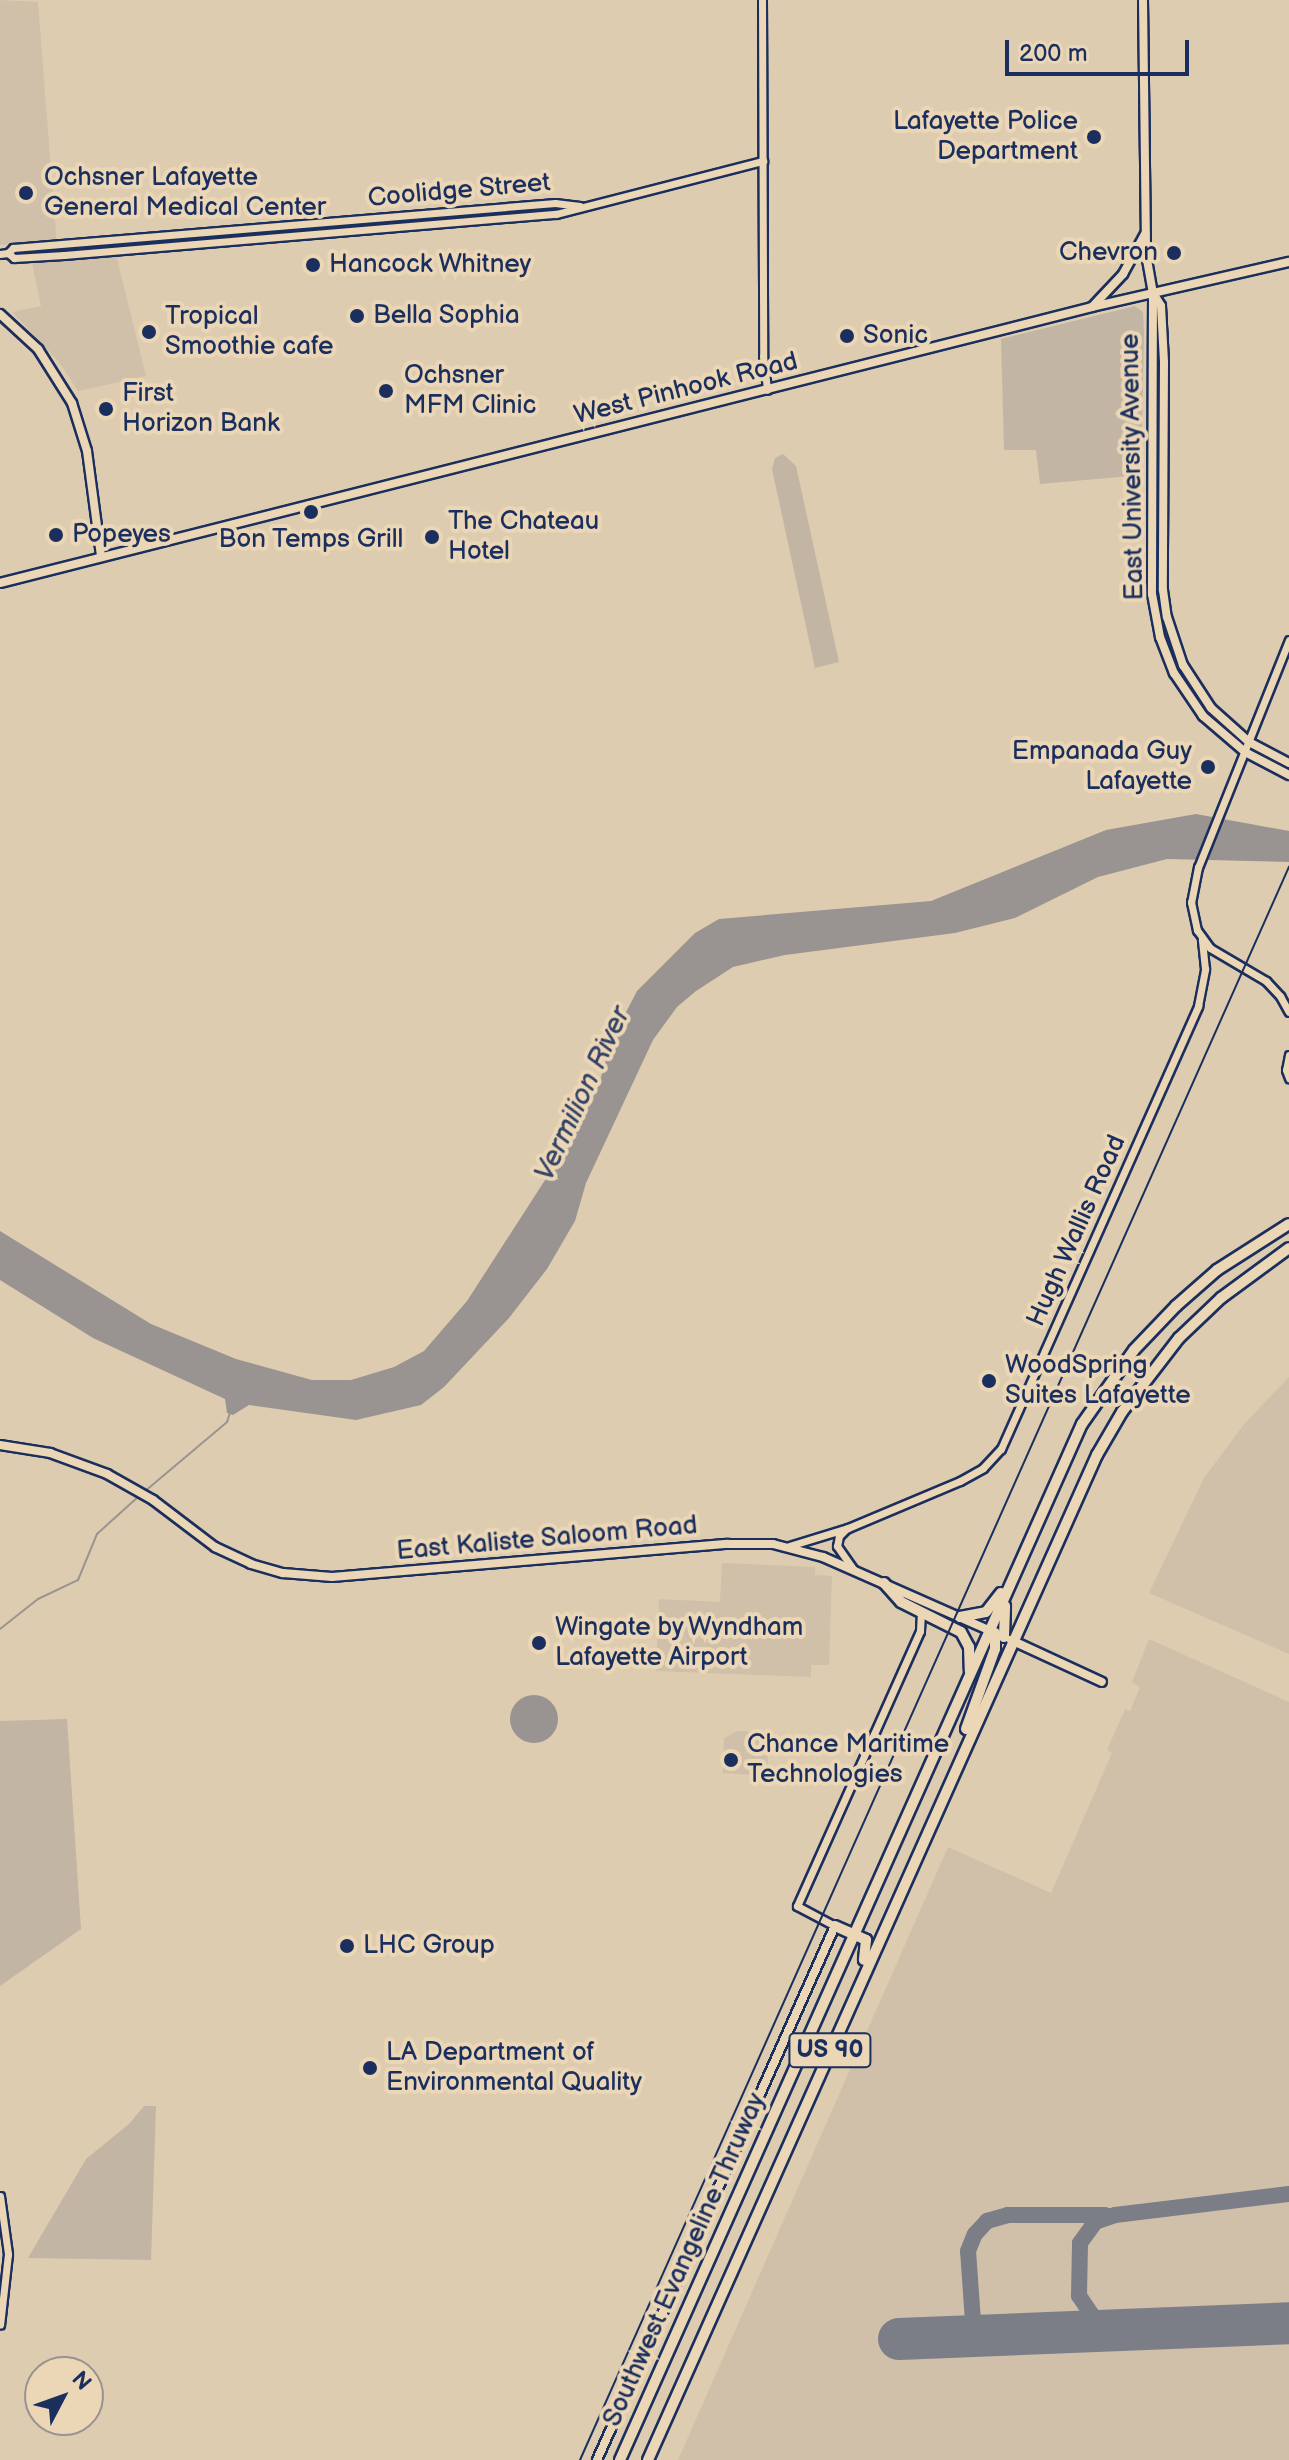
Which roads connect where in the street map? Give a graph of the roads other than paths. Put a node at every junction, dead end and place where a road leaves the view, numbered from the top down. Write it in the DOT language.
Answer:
graph roads {
  1 [pos="762,0"];
  2 [pos="1143,0"];
  3 [pos="763,161"];
  4 [pos="1145,233"];
  5 [pos="4,254"];
  6 [pos="1289,262"];
  7 [pos="1153,293"];
  8 [pos="1092,307"];
  9 [pos="0,314"];
  10 [pos="767,390"];
  11 [pos="1153,432"];
  12 [pos="1164,432"];
  13 [pos="101,556"];
  14 [pos="0,583"];
  15 [pos="1167,617"];
  16 [pos="1156,619"];
  17 [pos="1289,640"];
  18 [pos="1249,742"];
  19 [pos="1245,752"];
  20 [pos="1289,763"];
  21 [pos="1289,775"];
  22 [pos="1202,939"];
  23 [pos="1224,959"];
  24 [pos="1205,971"];
  25 [pos="1289,1012"];
  26 [pos="1289,1055"];
  27 [pos="1289,1078"];
  28 [pos="1289,1224"];
  29 [pos="1289,1248"];
  30 [pos="0,1445"];
  31 [pos="848,1528"];
  32 [pos="789,1546"];
  33 [pos="1022,1556"];
  34 [pos="854,1570"];
  35 [pos="884,1583"];
  36 [pos="921,1613"];
  37 [pos="960,1617"];
  38 [pos="935,1619"];
  39 [pos="920,1631"];
  40 [pos="1001,1635"];
  41 [pos="970,1676"];
  42 [pos="1102,1682"];
  43 [pos="954,1770"];
  44 [pos="835,1926"];
  45 [pos="855,1933"];
  46 [pos="843,1958"];
  47 [pos="864,1974"];
  48 [pos="0,2196"];
  49 [pos="0,2325"];
  50 [pos="597,2460"];
  51 [pos="620,2460"];
  52 [pos="648,2460"];
  1 -- 3 [label="street"];
  2 -- 4 [label="main road, East University Avenue"];
  3 -- 5 [label="street, Coolidge Street"];
  3 -- 10 [label="street"];
  4 -- 7 [label="main road, East University Avenue"];
  4 -- 8 [label="main road"];
  6 -- 7 [label="main road, West Pinhook Road"];
  7 -- 8 [label="main road, West Pinhook Road"];
  7 -- 11 [label="main road, East University Avenue"];
  7 -- 12 [label="main road, East University Avenue"];
  8 -- 10 [label="main road, West Pinhook Road"];
  9 -- 13 [label="main road"];
  10 -- 13 [label="main road, West Pinhook Road"];
  11 -- 12 [label="main road"];
  11 -- 16 [label="main road, East University Avenue"];
  12 -- 15 [label="main road, East University Avenue"];
  13 -- 14 [label="main road, West Pinhook Road"];
  15 -- 16 [label="main road"];
  15 -- 18 [label="main road, East University Avenue"];
  16 -- 19 [label="main road, East University Avenue"];
  17 -- 18 [label="street, Hugh Wallis Road"];
  18 -- 19 [label="street, Hugh Wallis Road"];
  18 -- 20 [label="main road, East University Avenue"];
  19 -- 21 [label="main road, East University Avenue"];
  19 -- 22 [label="street, Hugh Wallis Road"];
  22 -- 23 [label="street"];
  22 -- 24 [label="street, Hugh Wallis Road"];
  23 -- 24 [label="street"];
  23 -- 25 [label="street"];
  24 -- 31 [label="street, Hugh Wallis Road"];
  26 -- 27 [label="street"];
  28 -- 33 [label="highway, Southwest Evangeline Thruway / US 90"];
  29 -- 40 [label="highway, US 90"];
  30 -- 32 [label="main road, East Kaliste Saloom Road"];
  31 -- 32 [label="street, Hugh Wallis Road"];
  31 -- 34 [label="street"];
  32 -- 34 [label="main road, East Kaliste Saloom Road"];
  33 -- 37 [label="highway"];
  33 -- 40 [label="highway, Southwest Evangeline Thruway / US 90"];
  34 -- 35 [label="main road, East Kaliste Saloom Road"];
  35 -- 36 [label="highway"];
  35 -- 37 [label="main road, East Kaliste Saloom Road"];
  36 -- 38 [label="highway"];
  36 -- 39 [label="street"];
  37 -- 40 [label="main road, East Kaliste Saloom Road"];
  38 -- 39 [label="street"];
  38 -- 41 [label="highway"];
  39 -- 44 [label="street"];
  40 -- 41 [label="highway, Southwest Evangeline Thruway / US 90"];
  40 -- 42 [label="main road, East Kaliste Saloom Road"];
  40 -- 43 [label="highway, US 90"];
  40 -- 43 [label="highway"];
  41 -- 45 [label="highway, Southwest Evangeline Thruway / US 90"];
  43 -- 47 [label="highway, US 90"];
  44 -- 45 [label="highway"];
  44 -- 46 [label="highway"];
  44 -- 50 [label="main road"];
  45 -- 46 [label="highway, Southwest Evangeline Thruway / US 90"];
  45 -- 47 [label="highway"];
  46 -- 51 [label="highway, Southwest Evangeline Thruway / US 90"];
  47 -- 52 [label="highway, US 90"];
  48 -- 49 [label="street"];
}
